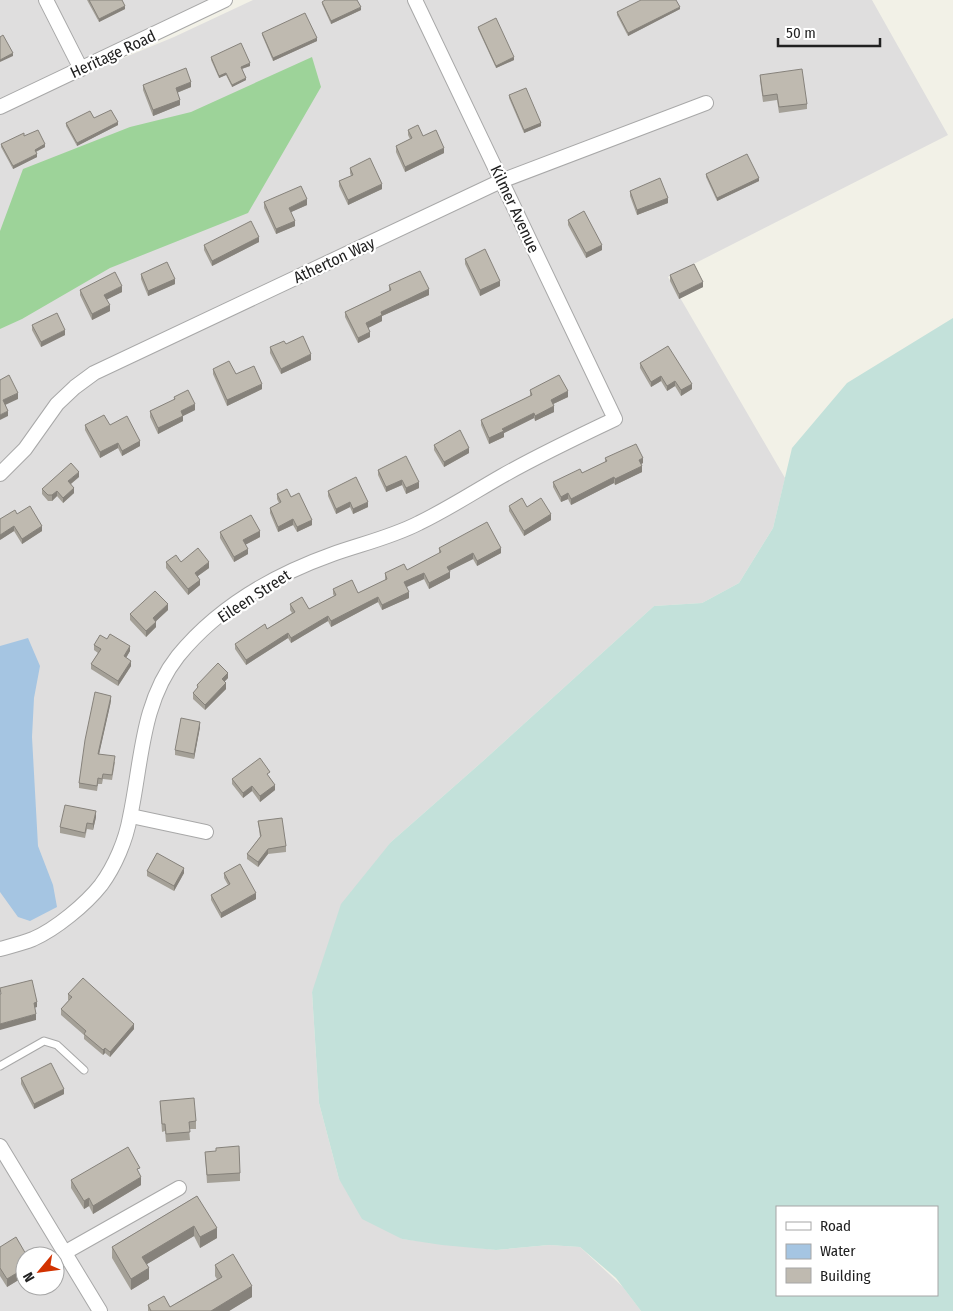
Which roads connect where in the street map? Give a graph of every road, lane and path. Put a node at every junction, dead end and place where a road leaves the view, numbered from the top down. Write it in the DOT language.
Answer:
graph roads {
  1 [pos="46,0"];
  2 [pos="225,0"];
  3 [pos="415,0"];
  4 [pos="81,69"];
  5 [pos="706,103"];
  6 [pos="0,107"];
  7 [pos="501,181"];
  8 [pos="615,419"];
  9 [pos="0,474"];
  10 [pos="131,816"];
  11 [pos="206,832"];
  12 [pos="0,949"];
  13 [pos="0,1066"];
  14 [pos="84,1070"];
  15 [pos="0,1146"];
  16 [pos="179,1188"];
  17 [pos="60,1246"];
  18 [pos="65,1252"];
  19 [pos="65,1255"];
  20 [pos="94,1309"];
  1 -- 4 [label="street"];
  2 -- 4 [label="street, Heritage Road"];
  3 -- 7 [label="street, Kilmer Avenue"];
  4 -- 6 [label="street, Heritage Road"];
  5 -- 7 [label="street, Atherton Way"];
  7 -- 8 [label="street, Kilmer Avenue"];
  7 -- 9 [label="street, Atherton Way"];
  8 -- 10 [label="street, Eileen Street"];
  10 -- 11 [label="street"];
  10 -- 12 [label="street, Eileen Street"];
  13 -- 14 [label="lane"];
  15 -- 17 [label="street"];
  16 -- 18 [label="street"];
  19 -- 20 [label="street"];
}
